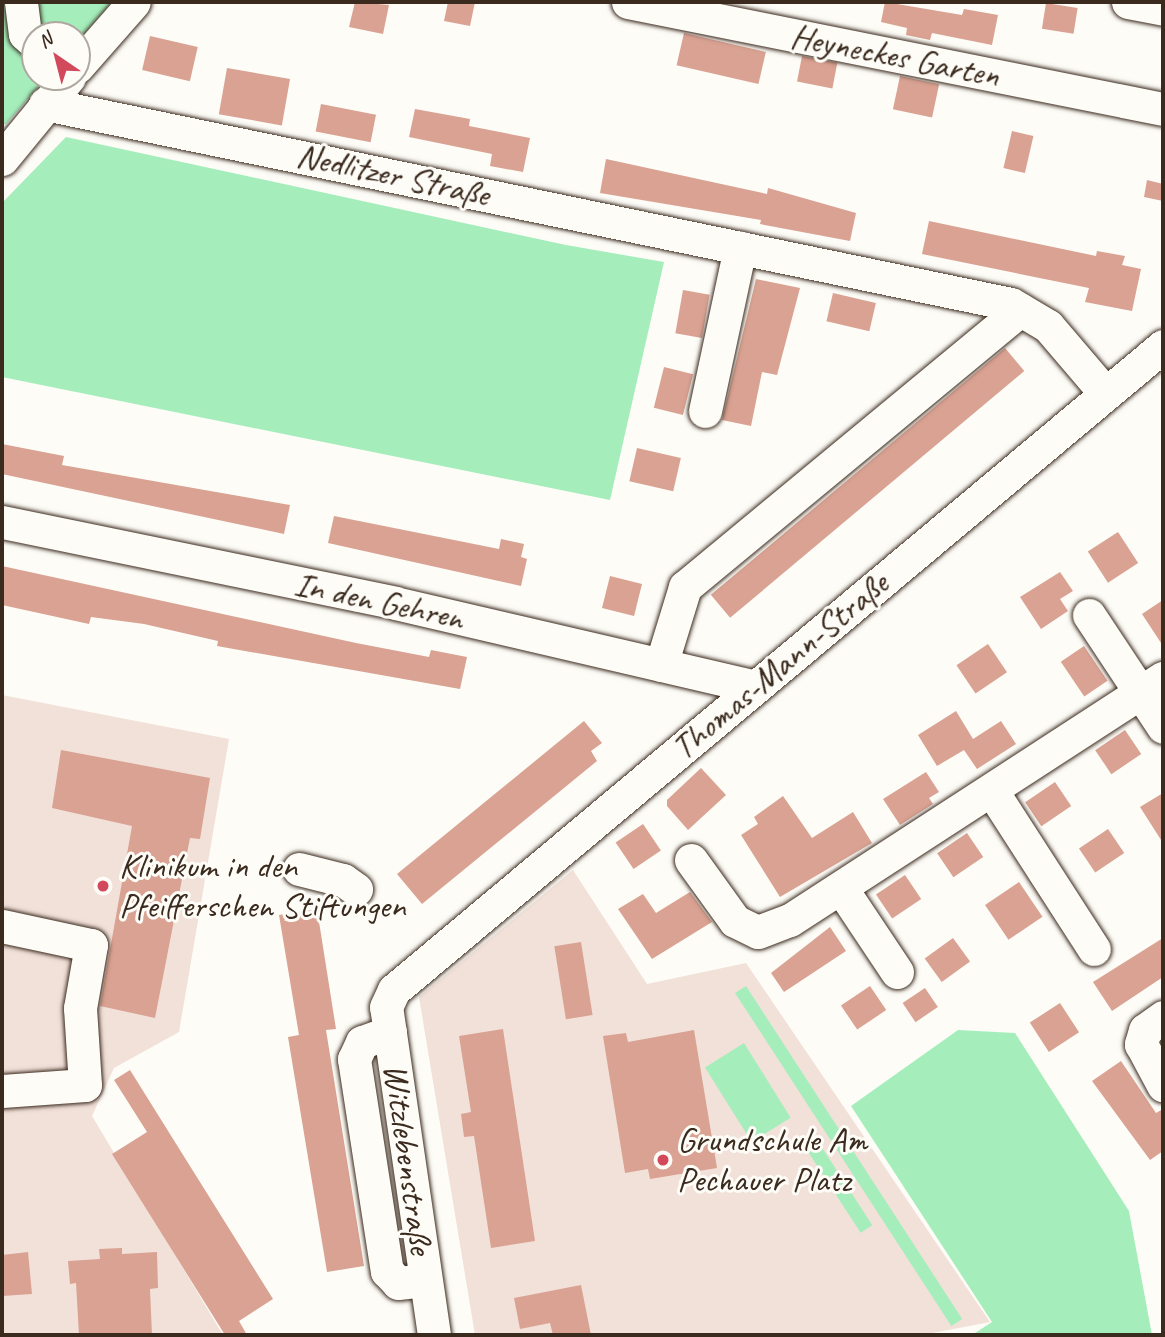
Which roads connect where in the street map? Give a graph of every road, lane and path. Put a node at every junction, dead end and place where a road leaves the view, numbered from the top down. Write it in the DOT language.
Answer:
graph roads {
  1 [pos="21,2"];
  2 [pos="134,2"];
  3 [pos="628,2"];
  4 [pos="1128,2"];
  5 [pos="1163,9"];
  6 [pos="21,21"];
  7 [pos="91,51"];
  8 [pos="57,91"];
  9 [pos="45,104"];
  10 [pos="1163,109"];
  11 [pos="2,159"];
  12 [pos="740,247"];
  13 [pos="1020,310"];
  14 [pos="1163,346"];
  15 [pos="1106,394"];
  16 [pos="705,411"];
  17 [pos="2,522"];
  18 [pos="1089,615"];
  19 [pos="661,665"];
  20 [pos="1152,686"];
  21 [pos="755,687"];
  22 [pos="1163,727"];
  23 [pos="992,791"];
  24 [pos="691,860"];
  25 [pos="299,869"];
  26 [pos="841,888"];
  27 [pos="356,889"];
  28 [pos="2,926"];
  29 [pos="1094,950"];
  30 [pos="897,972"];
  31 [pos="397,986"];
  32 [pos="1163,1017"];
  33 [pos="1163,1085"];
  34 [pos="2,1091"];
  35 [pos="434,1335"];
  1 -- 6 [label="street"];
  2 -- 7 [label="street"];
  3 -- 10 [label="street, Heyneckes Garten"];
  4 -- 5 [label="street"];
  8 -- 9 [label="street"];
  9 -- 11 [label="street"];
  9 -- 12 [label="street, Nedlitzer Straße"];
  12 -- 13 [label="street, Nedlitzer Straße"];
  12 -- 16 [label="street"];
  13 -- 15 [label="street, Nedlitzer Straße"];
  13 -- 19 [label="street"];
  14 -- 15 [label="street, Thomas-Mann-Straße"];
  15 -- 21 [label="street, Thomas-Mann-Straße"];
  17 -- 19 [label="street, In den Gehren"];
  18 -- 20 [label="street"];
  19 -- 21 [label="street, In den Gehren"];
  20 -- 22 [label="street"];
  20 -- 23 [label="street"];
  21 -- 31 [label="street, Thomas-Mann-Straße"];
  23 -- 26 [label="street"];
  23 -- 29 [label="street"];
  24 -- 26 [label="street"];
  25 -- 27 [label="street"];
  26 -- 30 [label="street"];
  28 -- 34 [label="street"];
  31 -- 35 [label="street, Witzlebenstraße"];
  32 -- 33 [label="street"];
}
